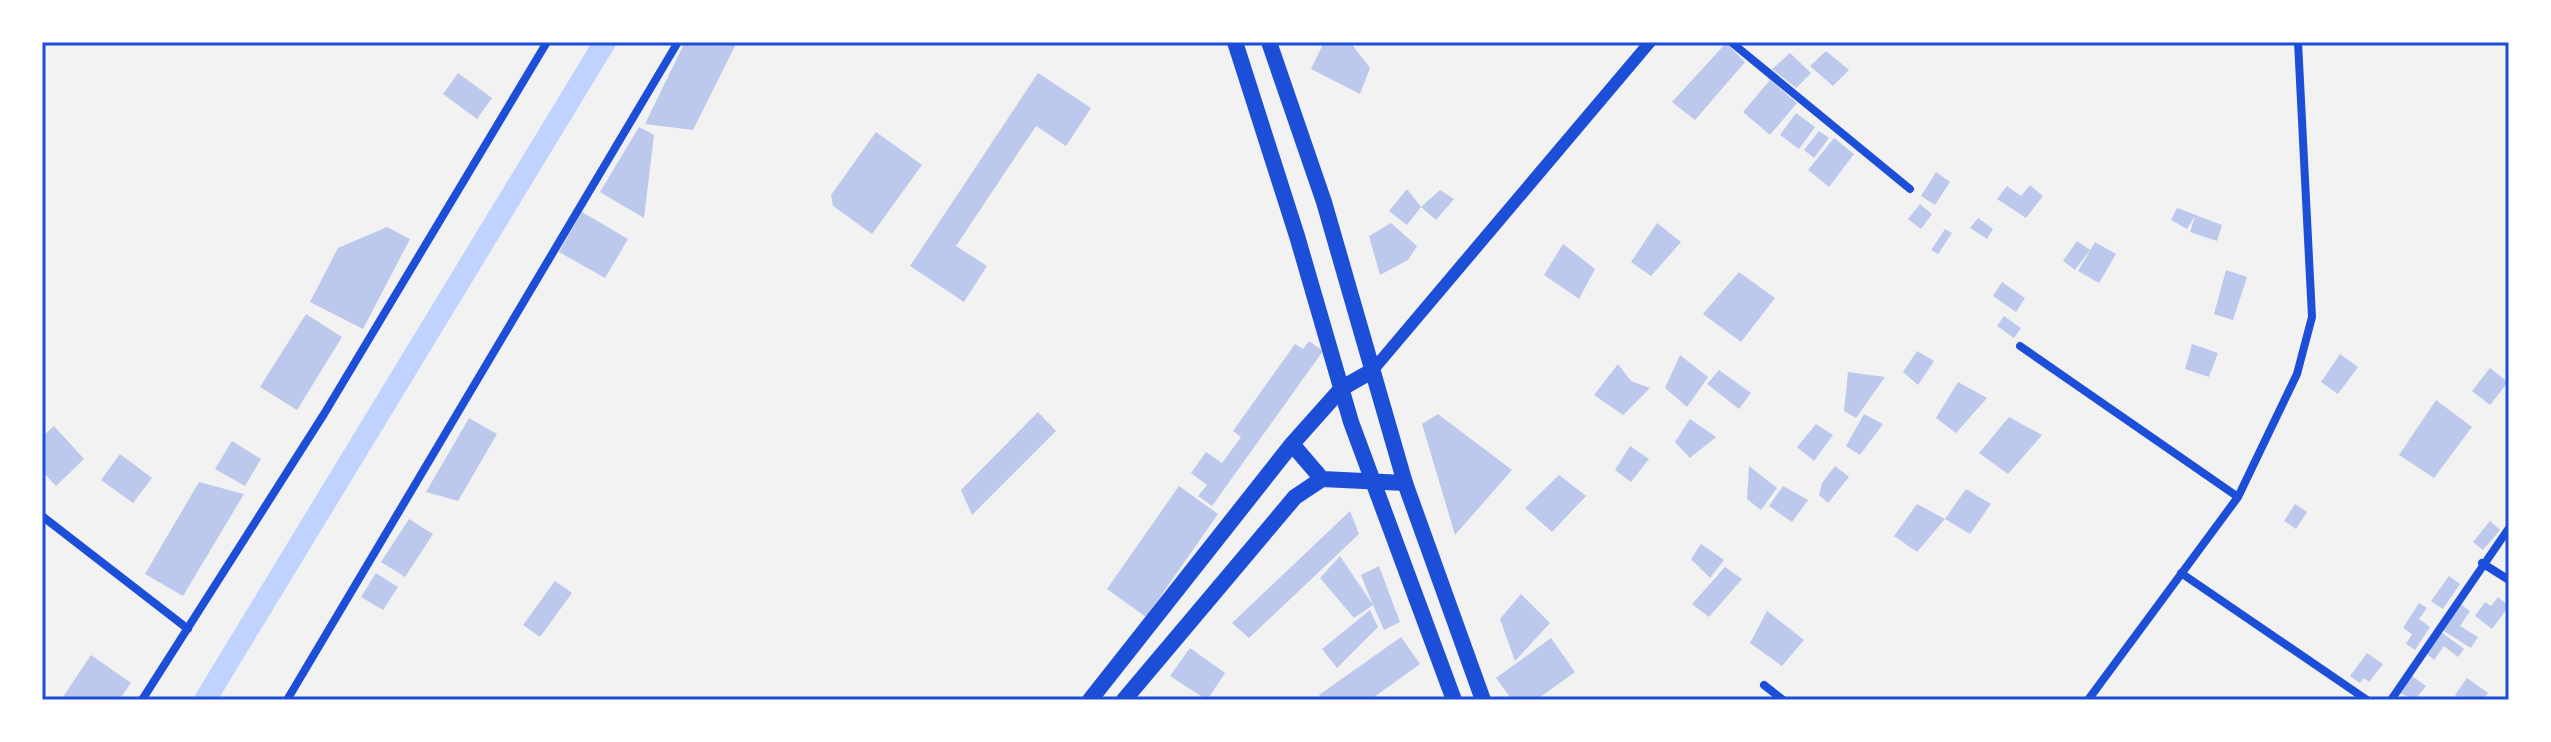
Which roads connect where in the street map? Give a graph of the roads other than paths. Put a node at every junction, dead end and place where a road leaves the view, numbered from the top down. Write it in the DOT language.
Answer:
graph roads {
  1 [pos="547,42"];
  2 [pos="678,42"];
  3 [pos="1235,42"];
  4 [pos="1269,42"];
  5 [pos="1650,42"];
  6 [pos="1731,42"];
  7 [pos="2298,42"];
  8 [pos="1910,189"];
  9 [pos="2020,346"];
  10 [pos="1372,371"];
  11 [pos="1342,388"];
  12 [pos="1292,444"];
  13 [pos="1322,479"];
  14 [pos="1373,479"];
  15 [pos="1405,483"];
  16 [pos="2238,497"];
  17 [pos="42,516"];
  18 [pos="2509,528"];
  19 [pos="2482,563"];
  20 [pos="2181,573"];
  21 [pos="2509,580"];
  22 [pos="188,629"];
  23 [pos="1764,685"];
  24 [pos="142,700"];
  25 [pos="287,700"];
  26 [pos="1090,700"];
  27 [pos="1124,700"];
  28 [pos="1454,700"];
  29 [pos="1483,700"];
  30 [pos="1783,700"];
  31 [pos="2088,700"];
  32 [pos="2367,700"];
  33 [pos="2391,700"];
  1 -- 22 [label="street"];
  2 -- 25 [label="street"];
  3 -- 11 [label="main road"];
  4 -- 10 [label="main road"];
  5 -- 10 [label="street"];
  6 -- 8 [label="street"];
  7 -- 16 [label="street"];
  9 -- 16 [label="street"];
  10 -- 11 [label="main road"];
  10 -- 15 [label="main road"];
  11 -- 12 [label="main road"];
  11 -- 14 [label="main road"];
  12 -- 13 [label="main road"];
  12 -- 26 [label="main road"];
  13 -- 14 [label="main road"];
  13 -- 27 [label="main road"];
  14 -- 15 [label="main road"];
  14 -- 28 [label="main road"];
  15 -- 29 [label="main road"];
  16 -- 20 [label="street"];
  17 -- 22 [label="street"];
  18 -- 19 [label="street"];
  19 -- 21 [label="street"];
  19 -- 33 [label="street"];
  20 -- 31 [label="street"];
  20 -- 32 [label="street"];
  22 -- 24 [label="street"];
  23 -- 30 [label="street"];
}
